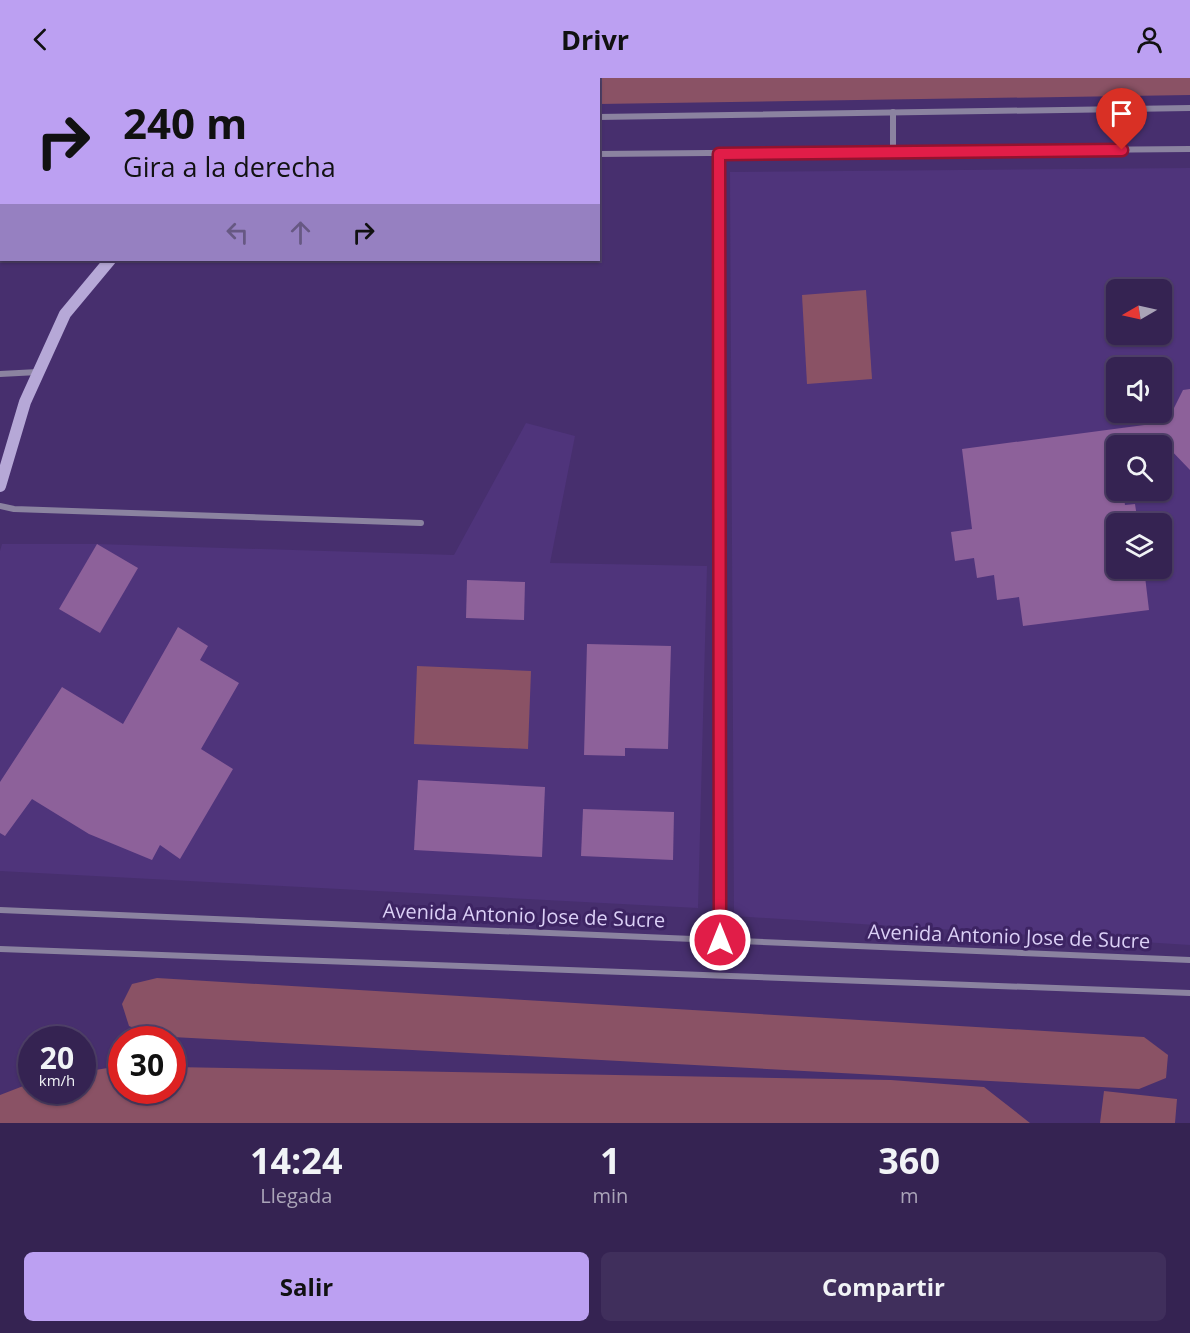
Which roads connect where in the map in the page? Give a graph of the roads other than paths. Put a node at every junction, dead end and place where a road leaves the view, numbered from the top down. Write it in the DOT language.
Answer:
graph roads {
  1 [pos="1190,108"];
  2 [pos="893,112"];
  3 [pos="600,117"];
  4 [pos="1190,149"];
  5 [pos="893,151"];
  6 [pos="600,154"];
  7 [pos="719,154"];
  8 [pos="109,261"];
  9 [pos="39,372"];
  10 [pos="0,374"];
  11 [pos="0,486"];
  12 [pos="0,506"];
  13 [pos="421,523"];
  14 [pos="0,910"];
  15 [pos="720,940"];
  16 [pos="0,950"];
  17 [pos="1190,960"];
  18 [pos="1190,993"];
  1 -- 2 [label="street"];
  2 -- 3 [label="street"];
  2 -- 5 [label="street"];
  4 -- 5 [label="street"];
  5 -- 7 [label="street"];
  6 -- 7 [label="street"];
  7 -- 15 [label="street"];
  8 -- 9 [label="main road"];
  9 -- 10 [label="street"];
  9 -- 11 [label="main road"];
  12 -- 13 [label="street"];
  14 -- 15 [label="street, Avenida Antonio Jose de Sucre"];
  15 -- 17 [label="street, Avenida Antonio Jose de Sucre"];
  16 -- 18 [label="street"];
}
